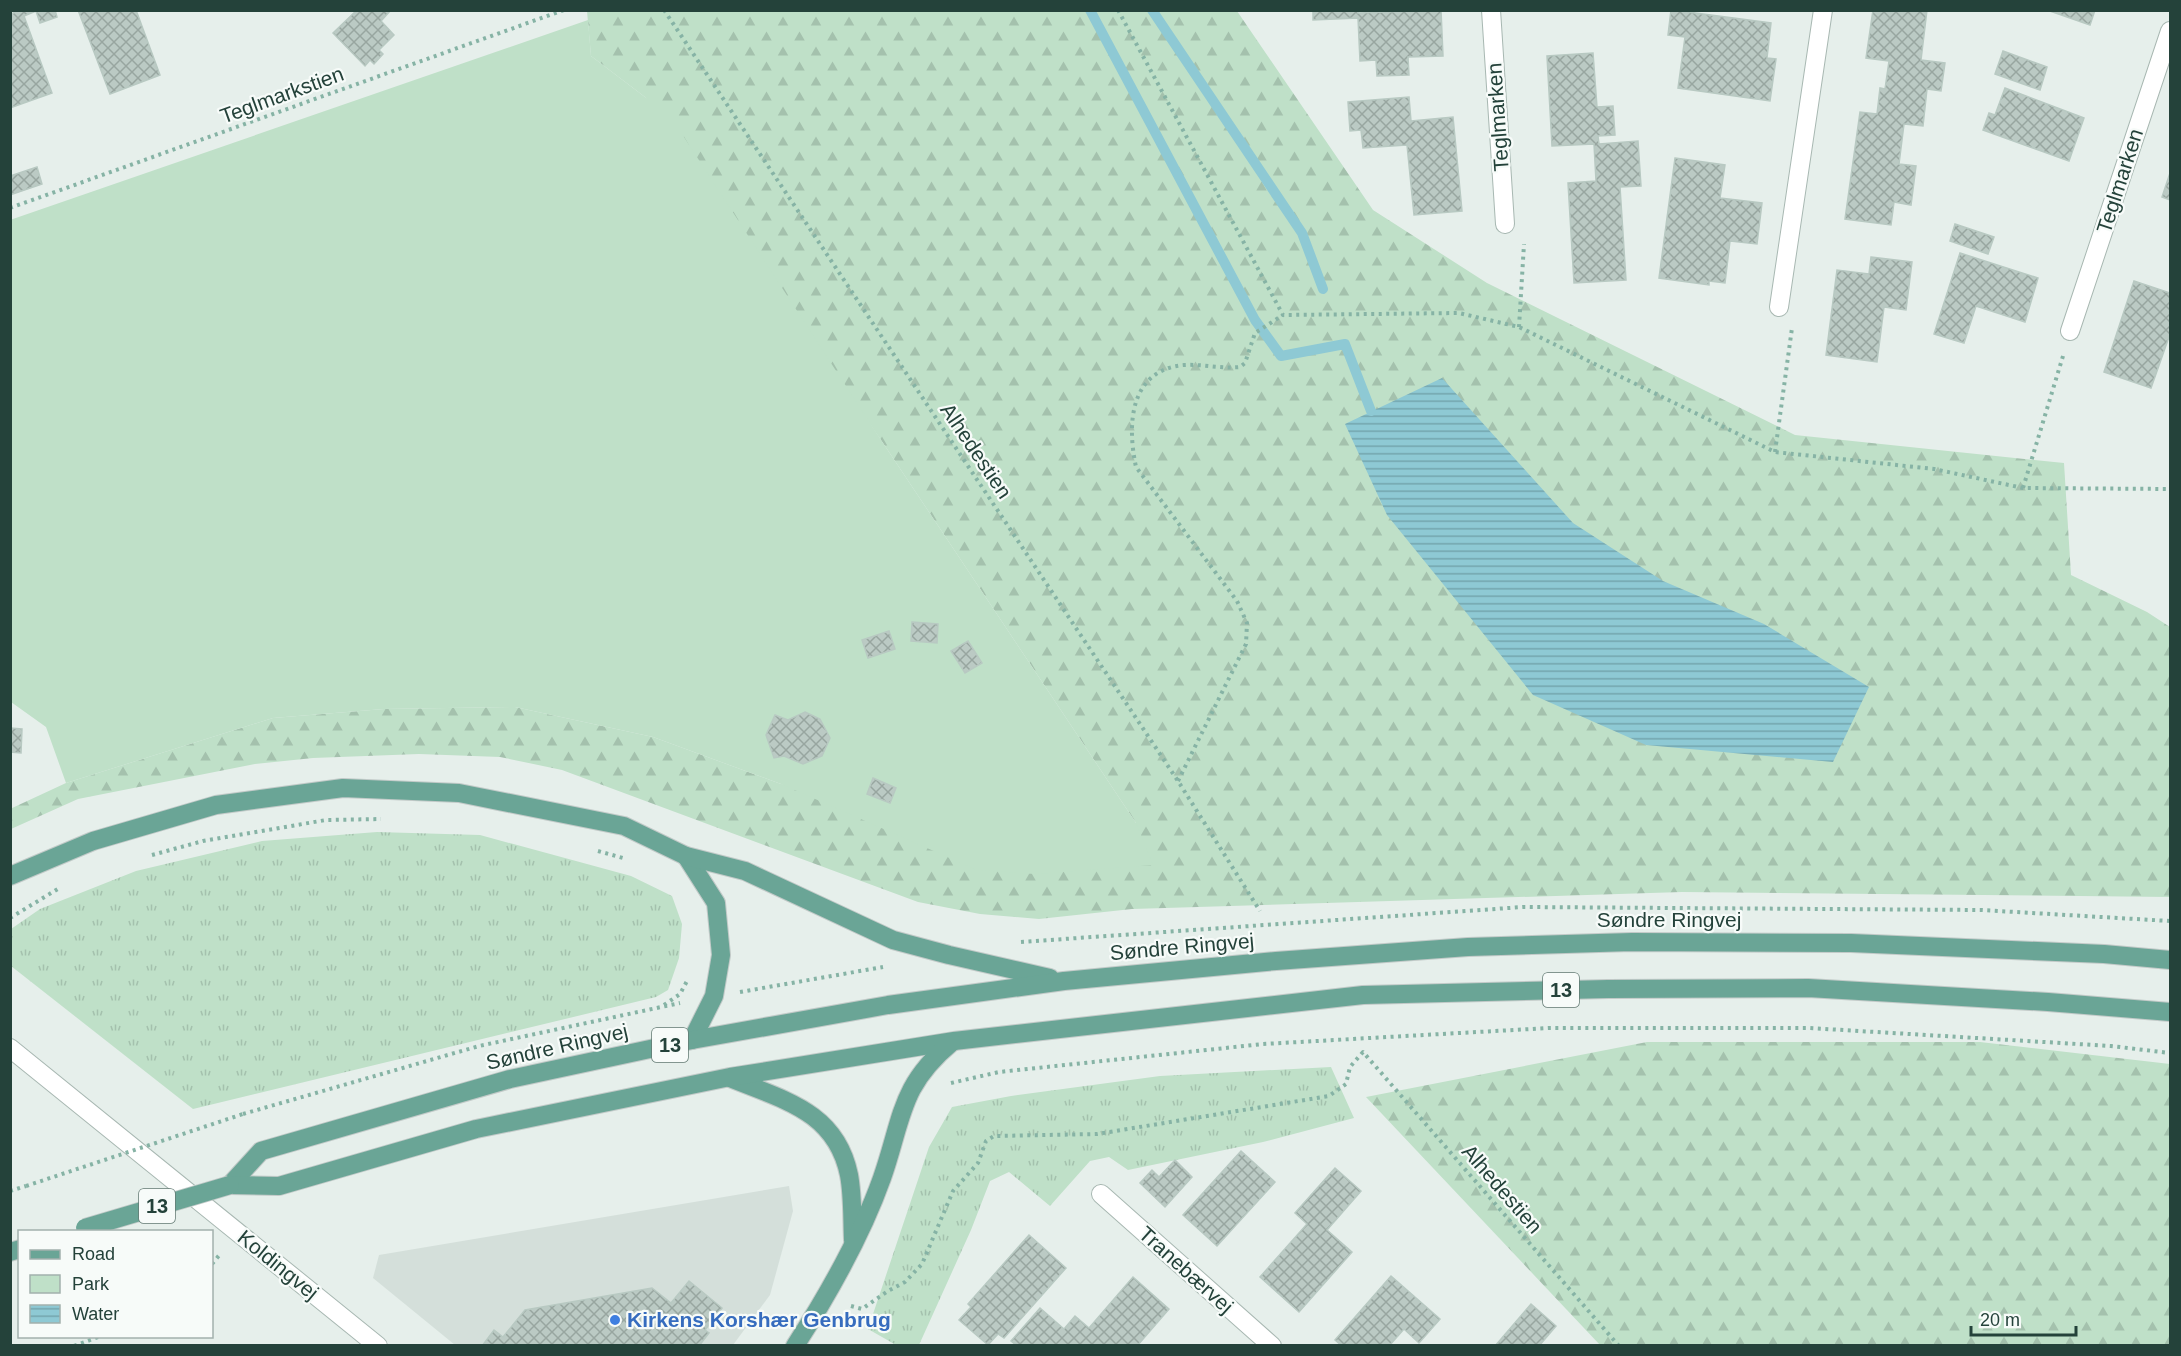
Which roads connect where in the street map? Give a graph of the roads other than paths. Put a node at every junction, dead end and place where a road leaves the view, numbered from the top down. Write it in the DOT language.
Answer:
graph roads {
  1 [pos="1491,10"];
  2 [pos="1823,10"];
  3 [pos="2170,31"];
  4 [pos="1505,224"];
  5 [pos="1779,307"];
  6 [pos="2070,331"];
  7 [pos="686,856"];
  8 [pos="10,876"];
  9 [pos="2170,960"];
  10 [pos="1064,981"];
  11 [pos="2170,1012"];
  12 [pos="692,1040"];
  13 [pos="954,1041"];
  14 [pos="10,1048"];
  15 [pos="730,1077"];
  16 [pos="230,1185"];
  17 [pos="1101,1194"];
  18 [pos="80,1230"];
  19 [pos="853,1245"];
  20 [pos="378,1346"];
  21 [pos="795,1346"];
  22 [pos="1272,1346"];
  1 -- 4 [label="street, Teglmarken"];
  2 -- 5 [label="street"];
  3 -- 6 [label="street, Teglmarken"];
  7 -- 8 [label="main road"];
  7 -- 10 [label="main road"];
  7 -- 12 [label="main road"];
  9 -- 10 [label="main road, Søndre Ringvej / 13"];
  10 -- 12 [label="main road, Søndre Ringvej / 13"];
  11 -- 13 [label="main road, 13"];
  12 -- 16 [label="main road, Søndre Ringvej / 13"];
  13 -- 15 [label="main road, 13"];
  13 -- 19 [label="main road"];
  14 -- 20 [label="street, Koldingvej"];
  15 -- 16 [label="main road, 13"];
  15 -- 19 [label="main road"];
  16 -- 18 [label="main road, 13, bridge"];
  17 -- 22 [label="street, Tranebærvej"];
  19 -- 21 [label="main road"];
}
